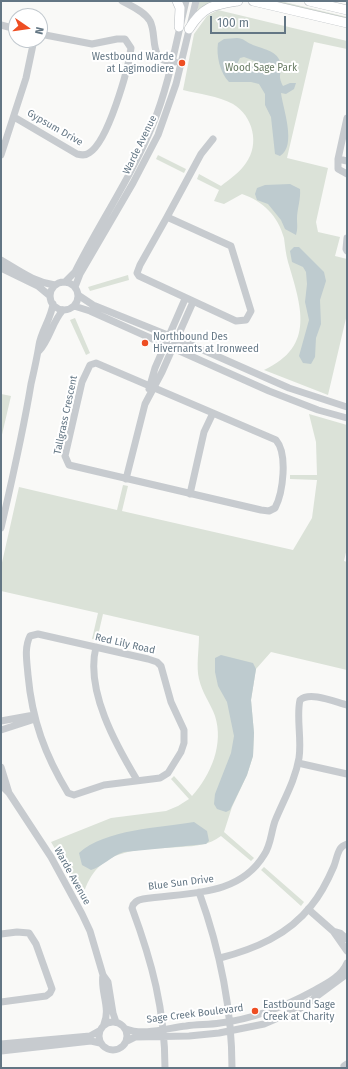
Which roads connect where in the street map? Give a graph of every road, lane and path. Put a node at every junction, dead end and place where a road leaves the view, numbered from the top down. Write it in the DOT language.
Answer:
graph roads {
  1 [pos="122,1"];
  2 [pos="177,1"];
  3 [pos="186,1"];
  4 [pos="196,1"];
  5 [pos="238,1"];
  6 [pos="253,1"];
  7 [pos="309,1"];
  8 [pos="347,10"];
  9 [pos="347,24"];
  10 [pos="179,27"];
  11 [pos="190,29"];
  12 [pos="48,36"];
  13 [pos="32,48"];
  14 [pos="183,56"];
  15 [pos="171,62"];
  16 [pos="14,117"];
  17 [pos="347,118"];
  18 [pos="213,139"];
  19 [pos="1,155"];
  20 [pos="338,159"];
  21 [pos="347,161"];
  22 [pos="347,174"];
  23 [pos="167,217"];
  24 [pos="1,260"];
  25 [pos="1,268"];
  26 [pos="65,282"];
  27 [pos="55,285"];
  28 [pos="76,287"];
  29 [pos="78,295"];
  30 [pos="50,296"];
  31 [pos="185,298"];
  32 [pos="193,302"];
  33 [pos="53,304"];
  34 [pos="74,306"];
  35 [pos="63,310"];
  36 [pos="169,336"];
  37 [pos="177,340"];
  38 [pos="165,346"];
  39 [pos="173,349"];
  40 [pos="39,351"];
  41 [pos="152,386"];
  42 [pos="347,406"];
  43 [pos="213,413"];
  44 [pos="347,418"];
  45 [pos="126,479"];
  46 [pos="190,494"];
  47 [pos="1,528"];
  48 [pos="96,647"];
  49 [pos="347,705"];
  50 [pos="34,717"];
  51 [pos="1,721"];
  52 [pos="1,730"];
  53 [pos="298,763"];
  54 [pos="1,767"];
  55 [pos="347,774"];
  56 [pos="137,780"];
  57 [pos="1,785"];
  58 [pos="9,793"];
  59 [pos="347,844"];
  60 [pos="199,892"];
  61 [pos="308,909"];
  62 [pos="333,931"];
  63 [pos="1,934"];
  64 [pos="347,938"];
  65 [pos="347,951"];
  66 [pos="220,958"];
  67 [pos="347,963"];
  68 [pos="347,974"];
  69 [pos="103,975"];
  70 [pos="1,1002"];
  71 [pos="116,1022"];
  72 [pos="104,1024"];
  73 [pos="230,1027"];
  74 [pos="126,1029"];
  75 [pos="99,1031"];
  76 [pos="164,1033"];
  77 [pos="126,1040"];
  78 [pos="100,1043"];
  79 [pos="1,1044"];
  80 [pos="1,1051"];
  81 [pos="165,1068"];
  82 [pos="232,1068"];
  1 -- 15 [label="street"];
  2 -- 10 [label="main road"];
  3 -- 10 [label="street, Warde Avenue"];
  4 -- 11 [label="street, Warde Avenue"];
  5 -- 11 [label="main road"];
  6 -- 9 [label="main road"];
  7 -- 8 [label="main road"];
  10 -- 15 [label="street, Warde Avenue"];
  11 -- 14 [label="street, Warde Avenue"];
  12 -- 16 [label="street, Gypsum Drive"];
  13 -- 16 [label="street"];
  14 -- 15 [label="street"];
  14 -- 28 [label="street, Warde Avenue"];
  15 -- 26 [label="street, Warde Avenue"];
  16 -- 19 [label="street"];
  17 -- 20 [label="street"];
  18 -- 23 [label="street"];
  20 -- 21 [label="street"];
  20 -- 22 [label="street"];
  23 -- 31 [label="street"];
  23 -- 32 [label="street"];
  24 -- 27 [label="street"];
  25 -- 30 [label="street"];
  26 -- 27 [label="street"];
  26 -- 28 [label="street"];
  27 -- 30 [label="street"];
  28 -- 29 [label="street"];
  29 -- 34 [label="street"];
  29 -- 36 [label="street"];
  30 -- 33 [label="street"];
  31 -- 32 [label="street"];
  31 -- 36 [label="street"];
  32 -- 37 [label="street"];
  33 -- 35 [label="street"];
  33 -- 40 [label="street"];
  34 -- 35 [label="street"];
  34 -- 38 [label="street"];
  35 -- 40 [label="street"];
  36 -- 37 [label="street"];
  36 -- 38 [label="street"];
  37 -- 39 [label="street"];
  37 -- 42 [label="street"];
  38 -- 39 [label="street"];
  38 -- 41 [label="street"];
  39 -- 41 [label="street"];
  39 -- 44 [label="street"];
  40 -- 47 [label="street"];
  41 -- 43 [label="street, Tallgrass Crescent"];
  41 -- 45 [label="street"];
  41 -- 45 [label="street, Tallgrass Crescent"];
  43 -- 46 [label="street"];
  43 -- 46 [label="street, Tallgrass Crescent"];
  45 -- 46 [label="street, Tallgrass Crescent"];
  48 -- 50 [label="street, Red Lily Road"];
  48 -- 56 [label="street"];
  48 -- 56 [label="street, Red Lily Road"];
  49 -- 53 [label="street, Blue Sun Drive"];
  50 -- 51 [label="street"];
  50 -- 52 [label="street"];
  50 -- 56 [label="street, Red Lily Road"];
  53 -- 55 [label="street"];
  53 -- 60 [label="street, Blue Sun Drive"];
  54 -- 58 [label="street, Warde Avenue"];
  57 -- 58 [label="street, Warde Avenue"];
  58 -- 69 [label="street, Warde Avenue"];
  59 -- 61 [label="street"];
  60 -- 66 [label="street"];
  60 -- 76 [label="street, Blue Sun Drive"];
  61 -- 62 [label="street"];
  61 -- 66 [label="street"];
  62 -- 64 [label="street"];
  62 -- 65 [label="street"];
  63 -- 70 [label="street"];
  66 -- 73 [label="street"];
  67 -- 73 [label="street, Sage Creek Boulevard"];
  68 -- 73 [label="street, Sage Creek Boulevard"];
  69 -- 71 [label="street, Warde Avenue"];
  69 -- 72 [label="street, Warde Avenue"];
  71 -- 72 [label="street"];
  71 -- 74 [label="street"];
  72 -- 75 [label="street"];
  73 -- 76 [label="street, Sage Creek Boulevard"];
  73 -- 76 [label="street, Sage Creek Boulevard"];
  73 -- 82 [label="street"];
  74 -- 76 [label="street, Sage Creek Boulevard"];
  74 -- 77 [label="street"];
  75 -- 78 [label="street"];
  75 -- 79 [label="street"];
  76 -- 77 [label="street, Sage Creek Boulevard"];
  76 -- 81 [label="street"];
  77 -- 78 [label="street"];
  78 -- 80 [label="street"];
}
